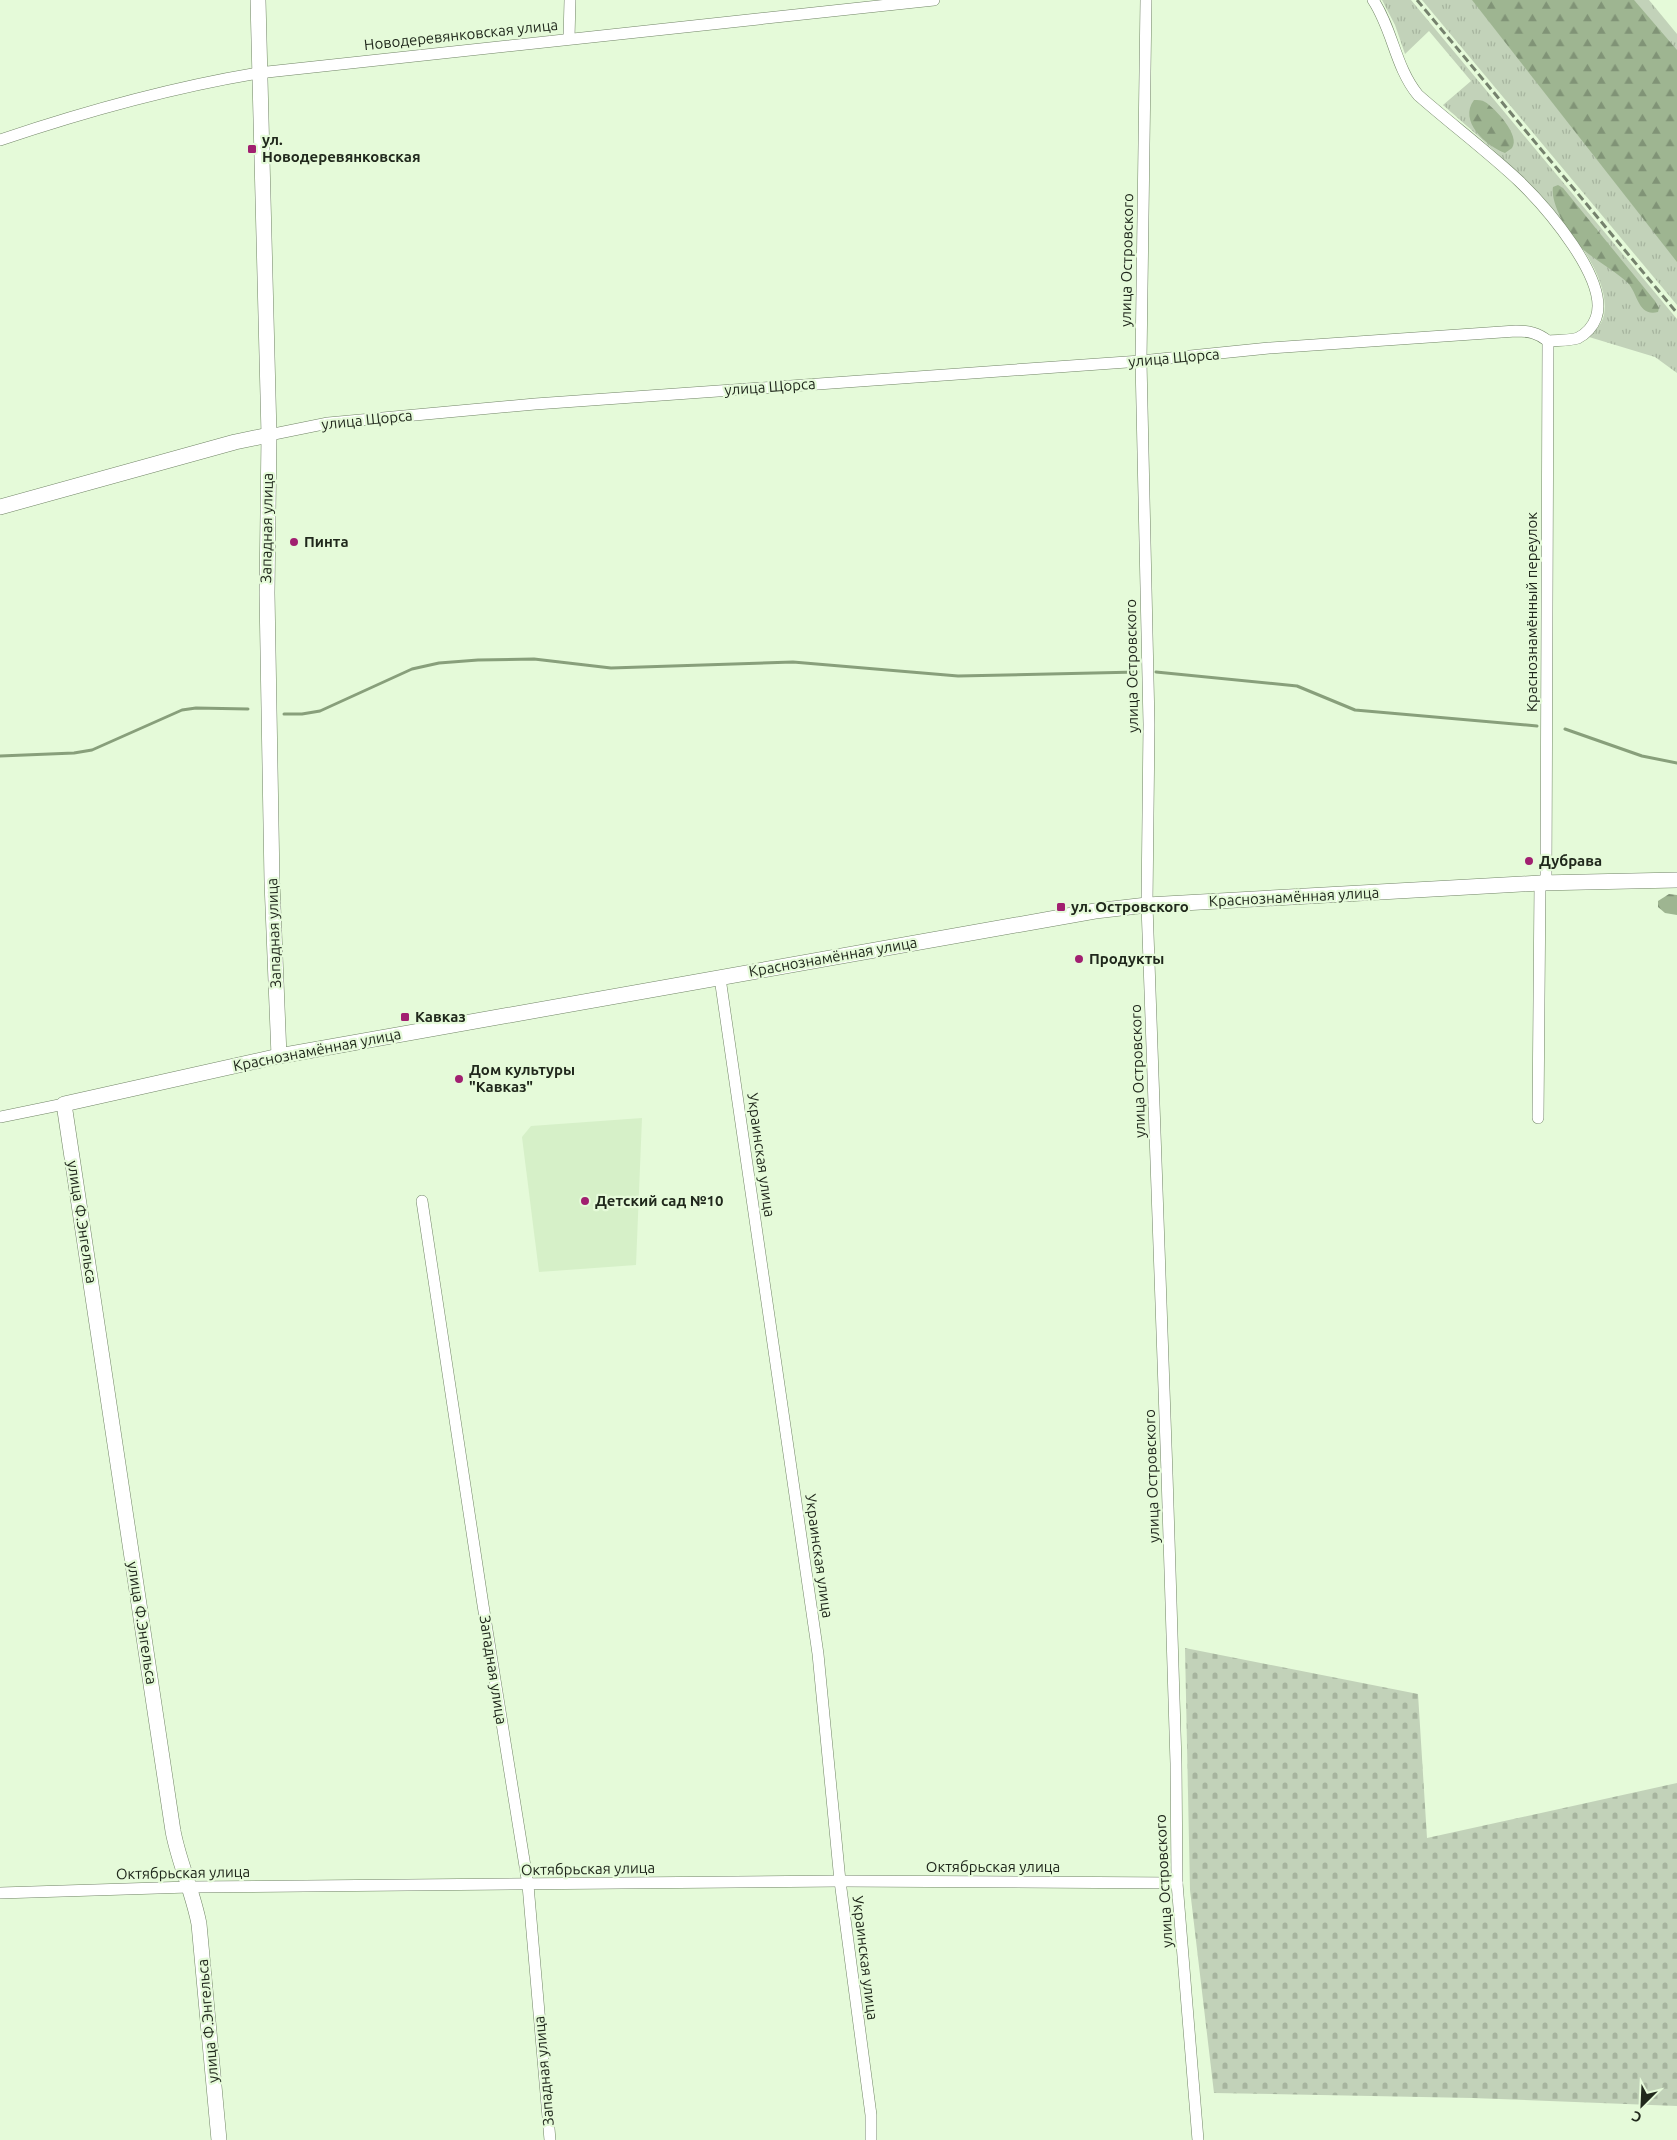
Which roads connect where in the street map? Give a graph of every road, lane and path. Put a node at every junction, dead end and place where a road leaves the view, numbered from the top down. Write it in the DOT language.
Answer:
graph roads {
  1 [pos="258,0"];
  2 [pos="570,0"];
  3 [pos="934,0"];
  4 [pos="1146,0"];
  5 [pos="1372,0"];
  6 [pos="569,38"];
  7 [pos="258,73"];
  8 [pos="0,140"];
  9 [pos="1548,341"];
  10 [pos="1141,361"];
  11 [pos="269,435"];
  12 [pos="0,507"];
  13 [pos="1677,880"];
  14 [pos="1543,882"];
  15 [pos="1147,905"];
  16 [pos="720,978"];
  17 [pos="279,1056"];
  18 [pos="64,1104"];
  19 [pos="0,1117"];
  20 [pos="1538,1118"];
  21 [pos="422,1201"];
  22 [pos="840,1881"];
  23 [pos="1177,1883"];
  24 [pos="528,1885"];
  25 [pos="189,1887"];
  26 [pos="0,1893"];
  27 [pos="219,2140"];
  28 [pos="550,2140"];
  29 [pos="872,2140"];
  30 [pos="1198,2140"];
  1 -- 7 [label="main road, Западная улица"];
  2 -- 6 [label="street"];
  3 -- 6 [label="street, Новодеревянковская улица"];
  4 -- 10 [label="street, улица Островского"];
  5 -- 9 [label="street"];
  6 -- 7 [label="street, Новодеревянковская улица"];
  7 -- 8 [label="street, Новодеревянковская улица"];
  7 -- 11 [label="main road, Западная улица"];
  9 -- 10 [label="street, улица Щорса"];
  9 -- 14 [label="street, Краснознамённый переулок"];
  10 -- 11 [label="street, улица Щорса"];
  10 -- 15 [label="street, улица Островского"];
  11 -- 12 [label="main road, улица Щорса"];
  11 -- 17 [label="main road, Западная улица"];
  13 -- 14 [label="main road, Краснознамённая улица"];
  14 -- 15 [label="main road, Краснознамённая улица"];
  14 -- 20 [label="street, Краснознамённый переулок"];
  15 -- 16 [label="main road, Краснознамённая улица"];
  15 -- 23 [label="street, улица Островского"];
  16 -- 17 [label="main road, Краснознамённая улица"];
  16 -- 22 [label="street, Украинская улица"];
  17 -- 18 [label="main road, Краснознамённая улица"];
  18 -- 19 [label="street, Краснознамённая улица"];
  18 -- 25 [label="main road, улица Ф.Энгельса"];
  21 -- 24 [label="street, Западная улица"];
  22 -- 23 [label="street, Октябрьская улица"];
  22 -- 24 [label="street, Октябрьская улица"];
  22 -- 29 [label="street, Украинская улица"];
  23 -- 30 [label="street, улица Островского"];
  24 -- 25 [label="street, Октябрьская улица"];
  24 -- 28 [label="street, Западная улица"];
  25 -- 26 [label="street, Октябрьская улица"];
  25 -- 27 [label="main road, улица Ф.Энгельса"];
}
